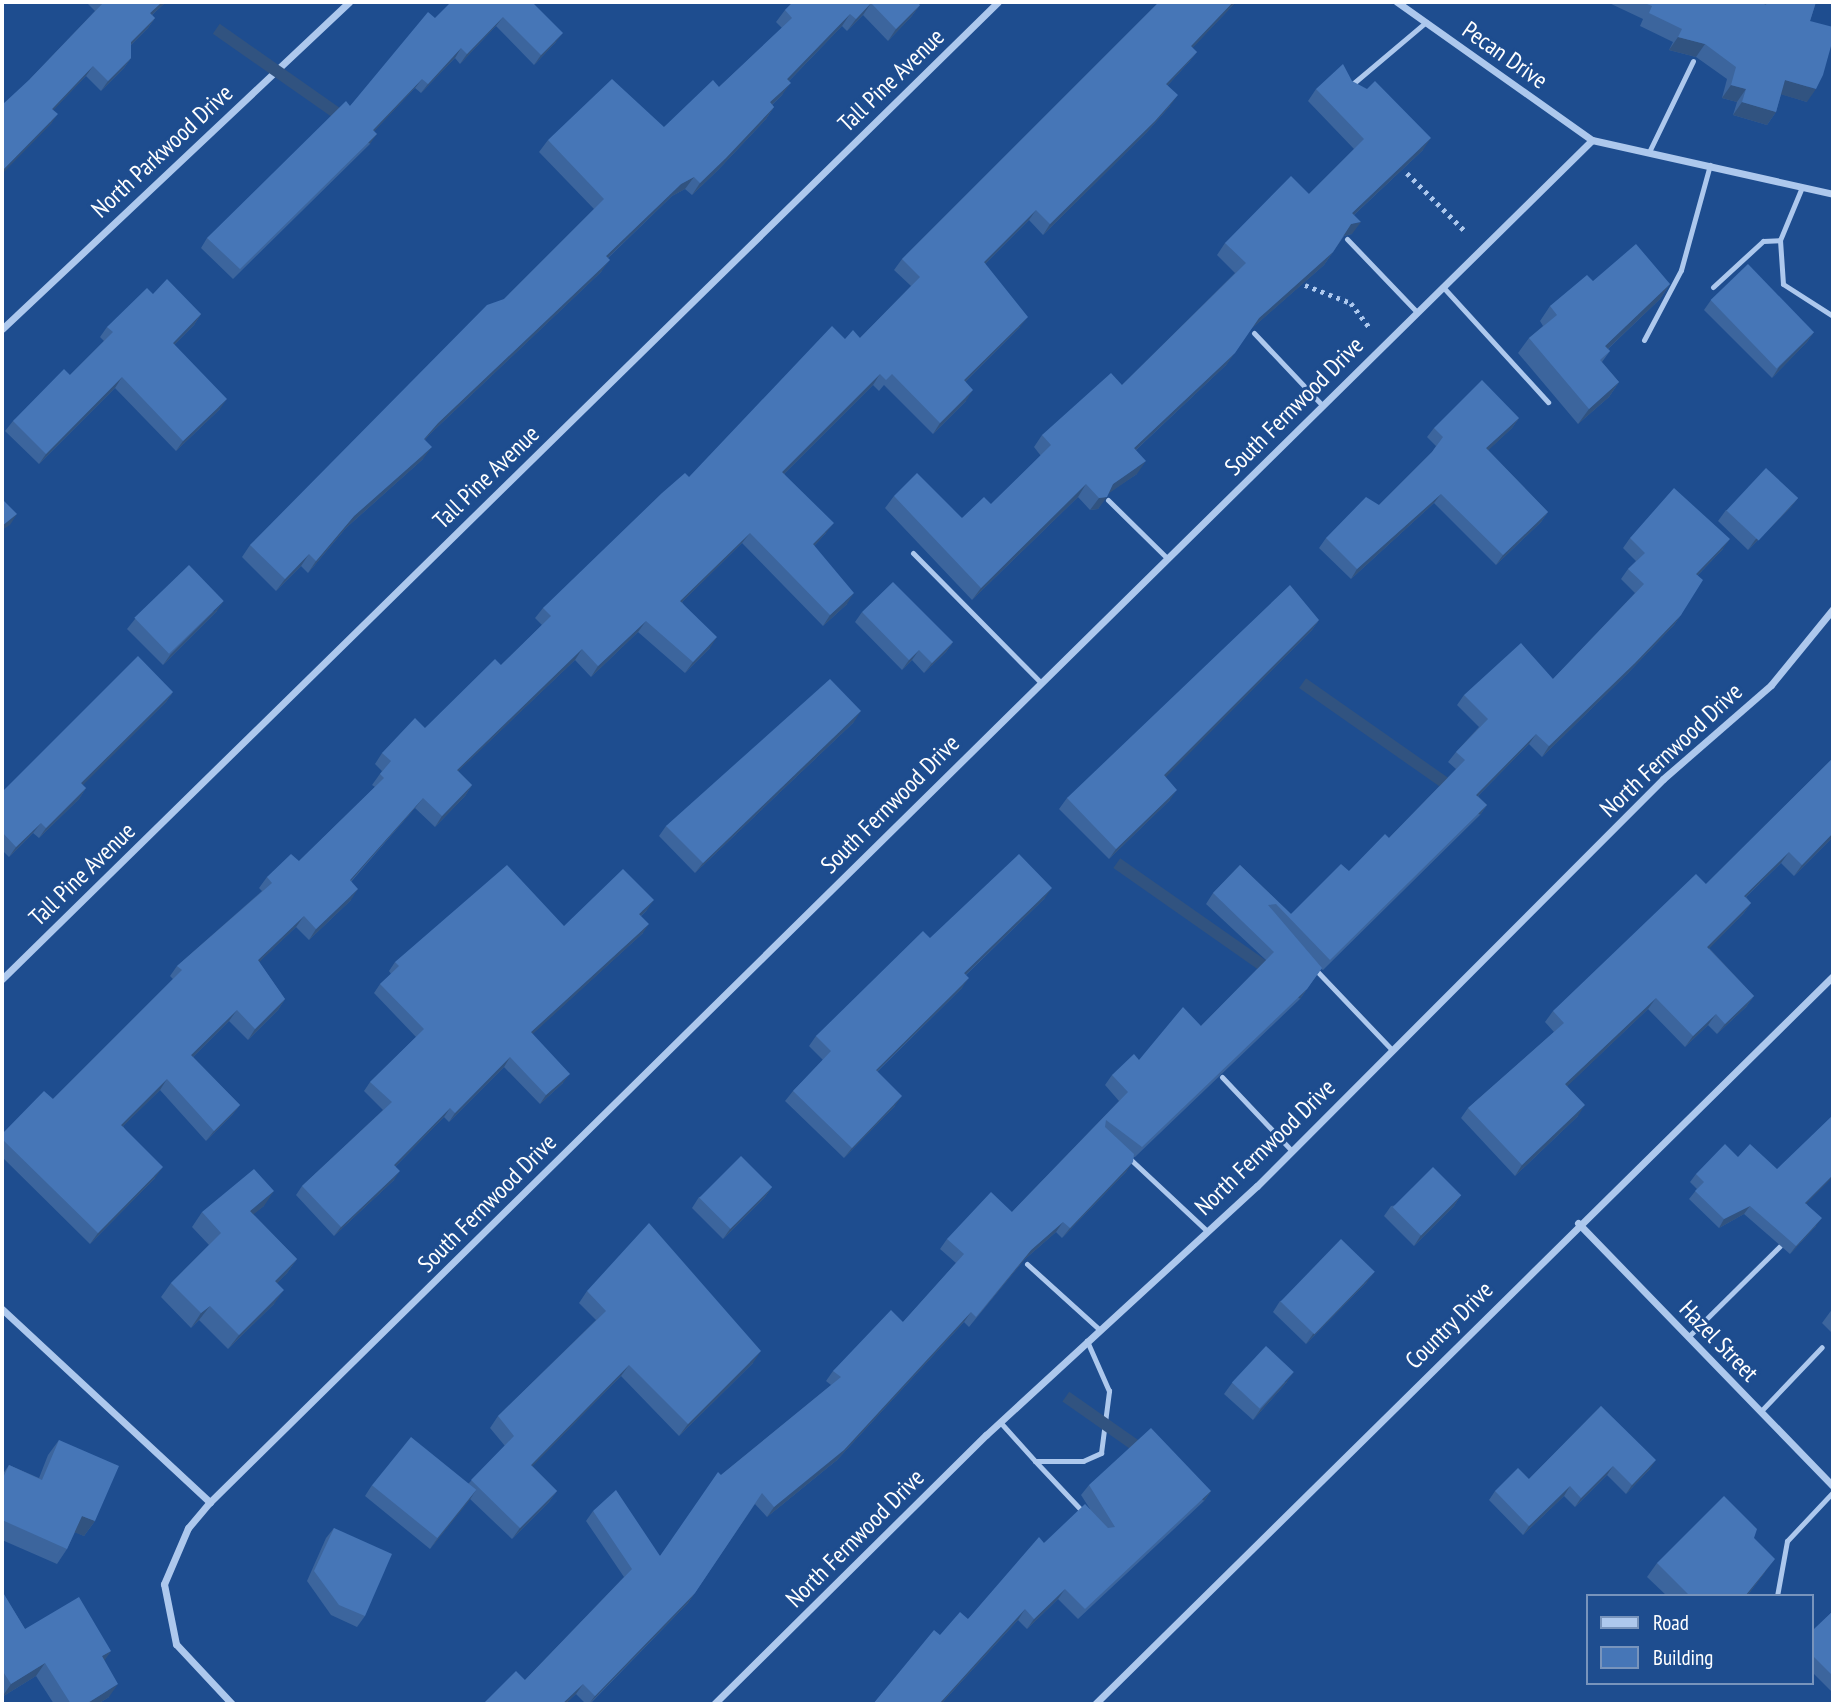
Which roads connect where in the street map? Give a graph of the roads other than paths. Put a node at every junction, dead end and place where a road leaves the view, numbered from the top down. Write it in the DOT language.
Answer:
graph roads {
  1 [pos="349,2"];
  2 [pos="998,2"];
  3 [pos="1397,2"];
  4 [pos="1426,22"];
  5 [pos="1693,61"];
  6 [pos="1347,89"];
  7 [pos="1592,140"];
  8 [pos="1649,152"];
  9 [pos="1710,165"];
  10 [pos="1802,187"];
  11 [pos="1833,194"];
  12 [pos="1347,239"];
  13 [pos="1780,240"];
  14 [pos="1443,287"];
  15 [pos="1713,287"];
  16 [pos="1417,312"];
  17 [pos="1833,316"];
  18 [pos="2,329"];
  19 [pos="1254,333"];
  20 [pos="1644,340"];
  21 [pos="1548,402"];
  22 [pos="1322,405"];
  23 [pos="1108,500"];
  24 [pos="913,552"];
  25 [pos="1167,558"];
  26 [pos="1833,609"];
  27 [pos="1041,682"];
  28 [pos="1302,956"];
  29 [pos="1833,975"];
  30 [pos="2,979"];
  31 [pos="1392,1050"];
  32 [pos="1222,1077"];
  33 [pos="1121,1151"];
  34 [pos="1292,1151"];
  35 [pos="1578,1223"];
  36 [pos="1206,1230"];
  37 [pos="1780,1246"];
  38 [pos="1027,1264"];
  39 [pos="2,1309"];
  40 [pos="1099,1329"];
  41 [pos="1688,1337"];
  42 [pos="1087,1341"];
  43 [pos="1822,1347"];
  44 [pos="1760,1411"];
  45 [pos="1000,1422"];
  46 [pos="1035,1461"];
  47 [pos="1832,1481"];
  48 [pos="1833,1492"];
  49 [pos="210,1502"];
  50 [pos="1087,1516"];
  51 [pos="1777,1594"];
  52 [pos="232,1704"];
  53 [pos="714,1704"];
  54 [pos="1095,1704"];
  1 -- 18 [label="street, North Parkwood Drive"];
  2 -- 30 [label="street, Tall Pine Avenue"];
  3 -- 4 [label="street, Pecan Drive"];
  4 -- 6 [label="lane"];
  4 -- 7 [label="street, Pecan Drive"];
  5 -- 8 [label="lane"];
  7 -- 8 [label="street"];
  7 -- 14 [label="street, South Fernwood Drive"];
  8 -- 9 [label="street"];
  9 -- 10 [label="street"];
  9 -- 20 [label="lane"];
  10 -- 11 [label="street"];
  10 -- 13 [label="lane"];
  12 -- 16 [label="lane"];
  13 -- 15 [label="lane"];
  13 -- 17 [label="lane"];
  14 -- 16 [label="street, South Fernwood Drive"];
  14 -- 21 [label="lane"];
  16 -- 22 [label="street, South Fernwood Drive"];
  19 -- 22 [label="lane"];
  22 -- 25 [label="street, South Fernwood Drive"];
  23 -- 25 [label="lane"];
  24 -- 27 [label="lane"];
  25 -- 27 [label="street, South Fernwood Drive"];
  26 -- 31 [label="street, North Fernwood Drive"];
  27 -- 49 [label="street, South Fernwood Drive"];
  28 -- 31 [label="lane"];
  29 -- 35 [label="street, Country Drive"];
  31 -- 34 [label="street, North Fernwood Drive"];
  32 -- 34 [label="lane"];
  33 -- 36 [label="lane"];
  34 -- 36 [label="street, North Fernwood Drive"];
  35 -- 41 [label="street, Hazel Street"];
  35 -- 54 [label="street, Country Drive"];
  36 -- 40 [label="street, North Fernwood Drive"];
  37 -- 41 [label="lane"];
  38 -- 40 [label="lane"];
  39 -- 49 [label="street"];
  40 -- 42 [label="street, North Fernwood Drive"];
  41 -- 44 [label="street, Hazel Street"];
  42 -- 45 [label="street, North Fernwood Drive"];
  42 -- 46 [label="lane"];
  43 -- 44 [label="lane"];
  44 -- 47 [label="street, Hazel Street"];
  45 -- 46 [label="lane"];
  45 -- 53 [label="street, North Fernwood Drive"];
  46 -- 50 [label="lane"];
  48 -- 51 [label="lane"];
  49 -- 52 [label="street, South Fernwood Drive"];
}
